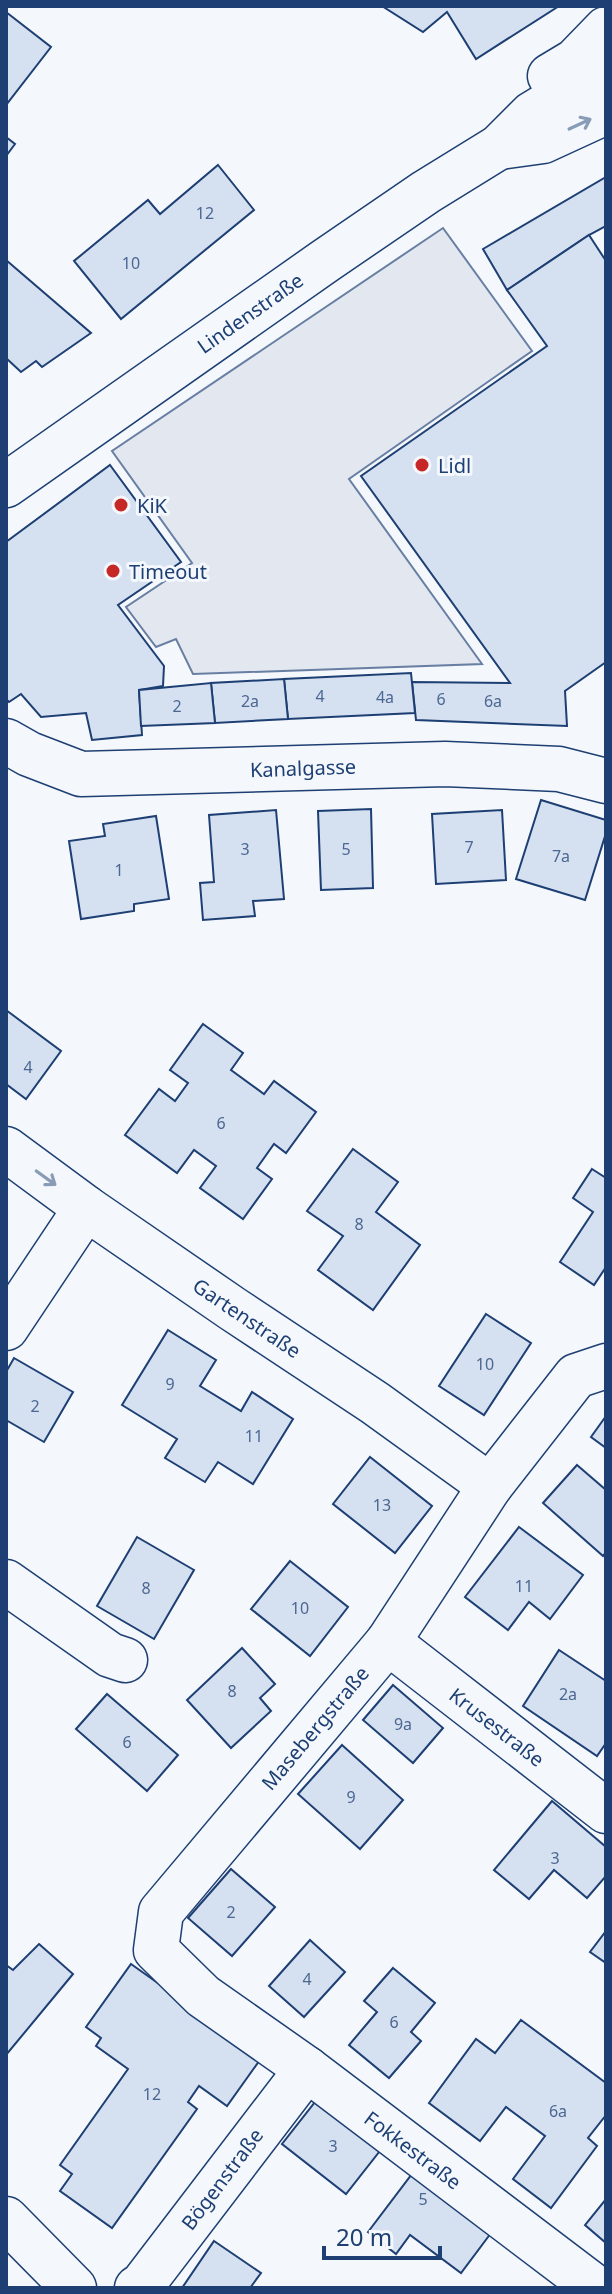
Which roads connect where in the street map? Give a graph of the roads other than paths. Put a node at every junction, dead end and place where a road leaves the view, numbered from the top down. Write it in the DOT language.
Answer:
graph roads {
  1 [pos="606,29"];
  2 [pos="606,69"];
  3 [pos="606,112"];
  4 [pos="486,155"];
  5 [pos="6,485"];
  6 [pos="6,741"];
  7 [pos="606,781"];
  8 [pos="6,1149"];
  9 [pos="86,1208"];
  10 [pos="6,1328"];
  11 [pos="606,1366"];
  12 [pos="490,1486"];
  13 [pos="6,1582"];
  14 [pos="388,1642"];
  15 [pos="125,1660"];
  16 [pos="606,1811"];
  17 [pos="307,2069"];
  18 [pos="6,2219"];
  19 [pos="74,2288"];
  20 [pos="137,2288"];
  21 [pos="596,2288"];
  1 -- 4 [label="street"];
  2 -- 4 [label="street, Lindenstraße"];
  4 -- 3 [label="street, Lindenstraße, one-way"];
  4 -- 5 [label="street, Lindenstraße"];
  6 -- 7 [label="street, Kanalgasse"];
  8 -- 9 [label="street, Gartenstraße, one-way"];
  9 -- 10 [label="street"];
  9 -- 12 [label="street, Gartenstraße"];
  11 -- 12 [label="street, Masebergstraße"];
  12 -- 14 [label="street, Masebergstraße"];
  13 -- 15 [label="street"];
  14 -- 16 [label="street, Krusestraße"];
  14 -- 17 [label="street, Masebergstraße"];
  17 -- 20 [label="street, Bögenstraße"];
  17 -- 21 [label="street, Fokkestraße"];
  18 -- 19 [label="street"];
}
